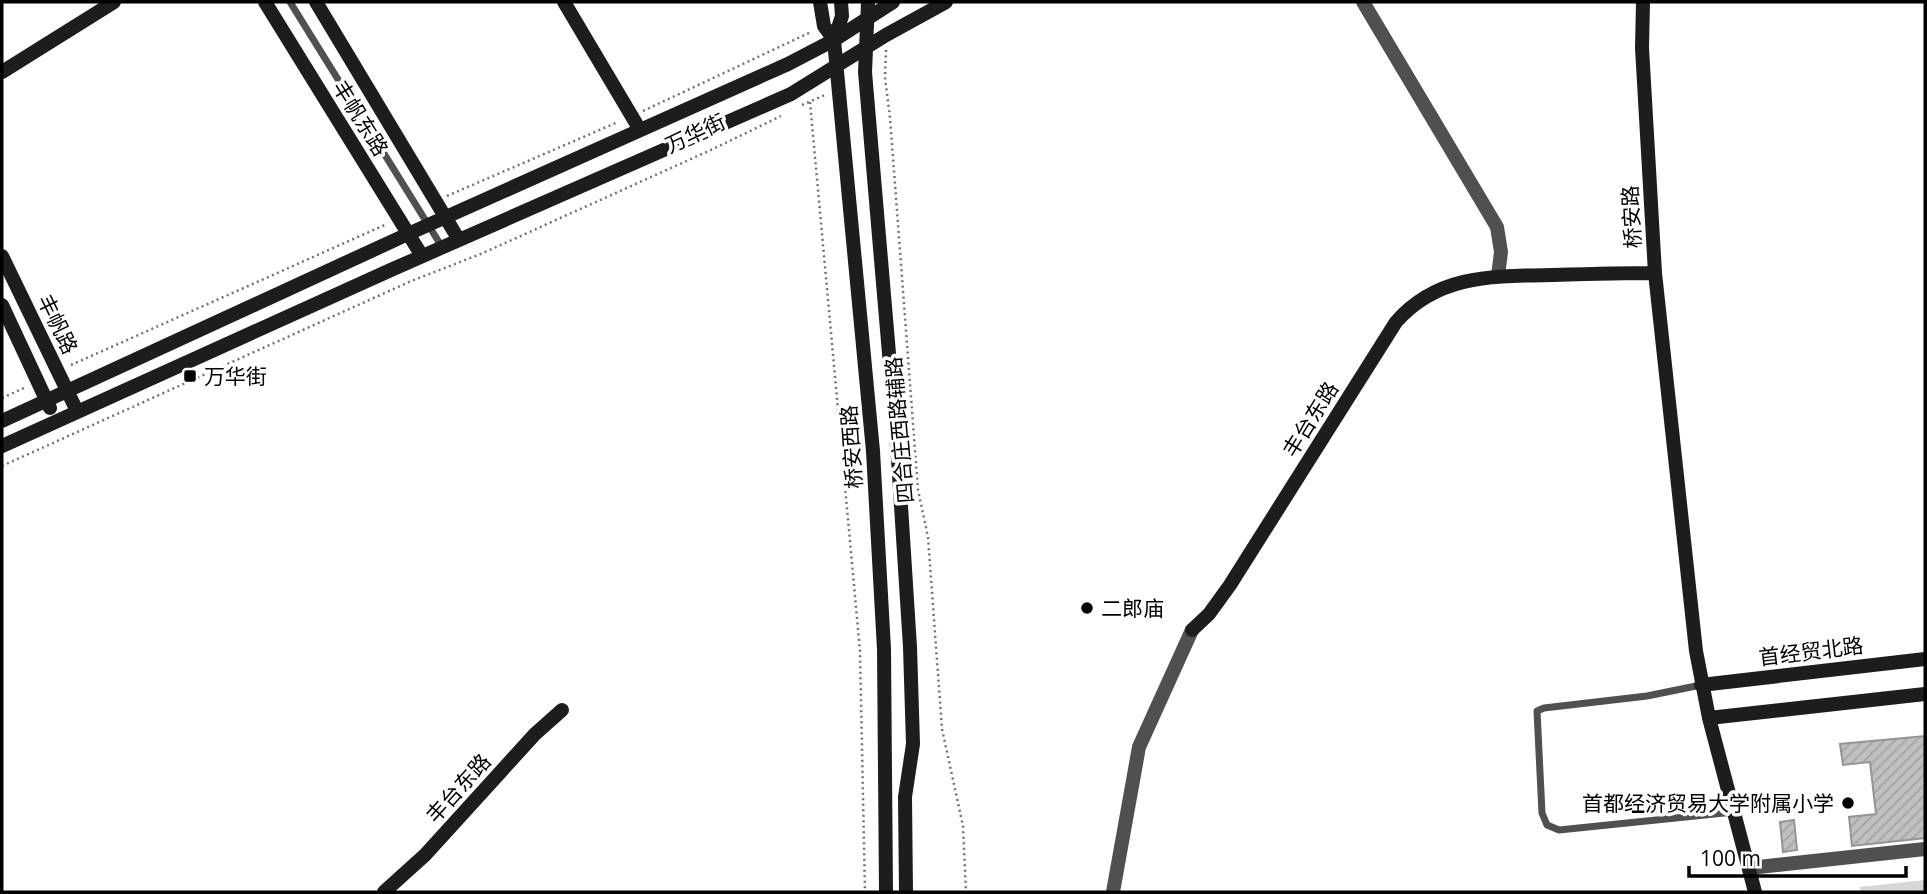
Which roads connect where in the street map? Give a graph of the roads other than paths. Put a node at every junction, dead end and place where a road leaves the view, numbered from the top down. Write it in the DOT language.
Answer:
graph roads {
  1 [pos="114,2"];
  2 [pos="265,2"];
  3 [pos="290,2"];
  4 [pos="316,2"];
  5 [pos="564,2"];
  6 [pos="820,2"];
  7 [pos="841,2"];
  8 [pos="868,2"];
  9 [pos="893,2"];
  10 [pos="946,2"];
  11 [pos="1363,2"];
  12 [pos="1643,2"];
  13 [pos="867,18"];
  14 [pos="834,40"];
  15 [pos="866,49"];
  16 [pos="837,66"];
  17 [pos="2,72"];
  18 [pos="640,130"];
  19 [pos="446,217"];
  20 [pos="429,225"];
  21 [pos="408,234"];
  22 [pos="459,240"];
  23 [pos="443,247"];
  24 [pos="2,256"];
  25 [pos="422,256"];
  26 [pos="1655,273"];
  27 [pos="1498,276"];
  28 [pos="2,305"];
  29 [pos="67,390"];
  30 [pos="47,401"];
  31 [pos="77,411"];
  32 [pos="2,421"];
  33 [pos="56,421"];
  34 [pos="2,446"];
  35 [pos="1192,630"];
  36 [pos="1925,659"];
  37 [pos="1701,685"];
  38 [pos="1925,694"];
  39 [pos="562,710"];
  40 [pos="1709,718"];
  41 [pos="1734,812"];
  42 [pos="1925,849"];
  43 [pos="1749,868"];
  44 [pos="384,892"];
  45 [pos="886,892"];
  46 [pos="906,892"];
  47 [pos="1113,892"];
  48 [pos="1755,892"];
  1 -- 17 [label="main road"];
  2 -- 21 [label="main road, 丰帆东路"];
  3 -- 20 [label="lane"];
  4 -- 19 [label="main road, 丰帆东路"];
  5 -- 18 [label="main road"];
  6 -- 14 [label="main road"];
  7 -- 14 [label="main road, 桥安西路"];
  8 -- 13 [label="main road"];
  9 -- 13 [label="main road, 万华街"];
  10 -- 15 [label="main road, 万华街"];
  11 -- 27 [label="street"];
  12 -- 26 [label="main road, 桥安路"];
  13 -- 14 [label="main road, 万华街"];
  13 -- 15 [label="main road"];
  14 -- 16 [label="main road, 桥安西路"];
  14 -- 18 [label="main road, 万华街"];
  15 -- 16 [label="main road, 万华街"];
  15 -- 46 [label="main road"];
  16 -- 22 [label="main road, 万华街"];
  16 -- 45 [label="main road, 桥安西路"];
  18 -- 19 [label="main road, 万华街"];
  19 -- 20 [label="main road, 万华街"];
  19 -- 22 [label="main road, 丰帆东路"];
  20 -- 21 [label="main road, 万华街"];
  20 -- 23 [label="lane"];
  21 -- 25 [label="main road, 丰帆东路"];
  21 -- 29 [label="main road, 万华街"];
  22 -- 23 [label="main road, 万华街"];
  23 -- 25 [label="main road, 万华街"];
  24 -- 29 [label="main road, 丰帆路"];
  25 -- 31 [label="main road, 万华街"];
  26 -- 27 [label="main road, 桥安路"];
  26 -- 37 [label="main road"];
  27 -- 35 [label="main road, 丰台东路"];
  28 -- 30 [label="main road, 丰帆路"];
  29 -- 30 [label="main road, 万华街"];
  29 -- 31 [label="main road, 丰帆路"];
  30 -- 32 [label="main road, 万华街"];
  30 -- 33 [label="main road, 丰帆路"];
  31 -- 33 [label="main road, 万华街"];
  33 -- 34 [label="main road, 万华街"];
  35 -- 47 [label="street"];
  36 -- 37 [label="main road, 首经贸北路"];
  37 -- 40 [label="main road"];
  37 -- 41 [label="lane"];
  38 -- 40 [label="main road"];
  39 -- 44 [label="main road, 丰台东路"];
  40 -- 41 [label="main road"];
  41 -- 43 [label="main road"];
  42 -- 43 [label="street"];
  43 -- 48 [label="main road"];
}
